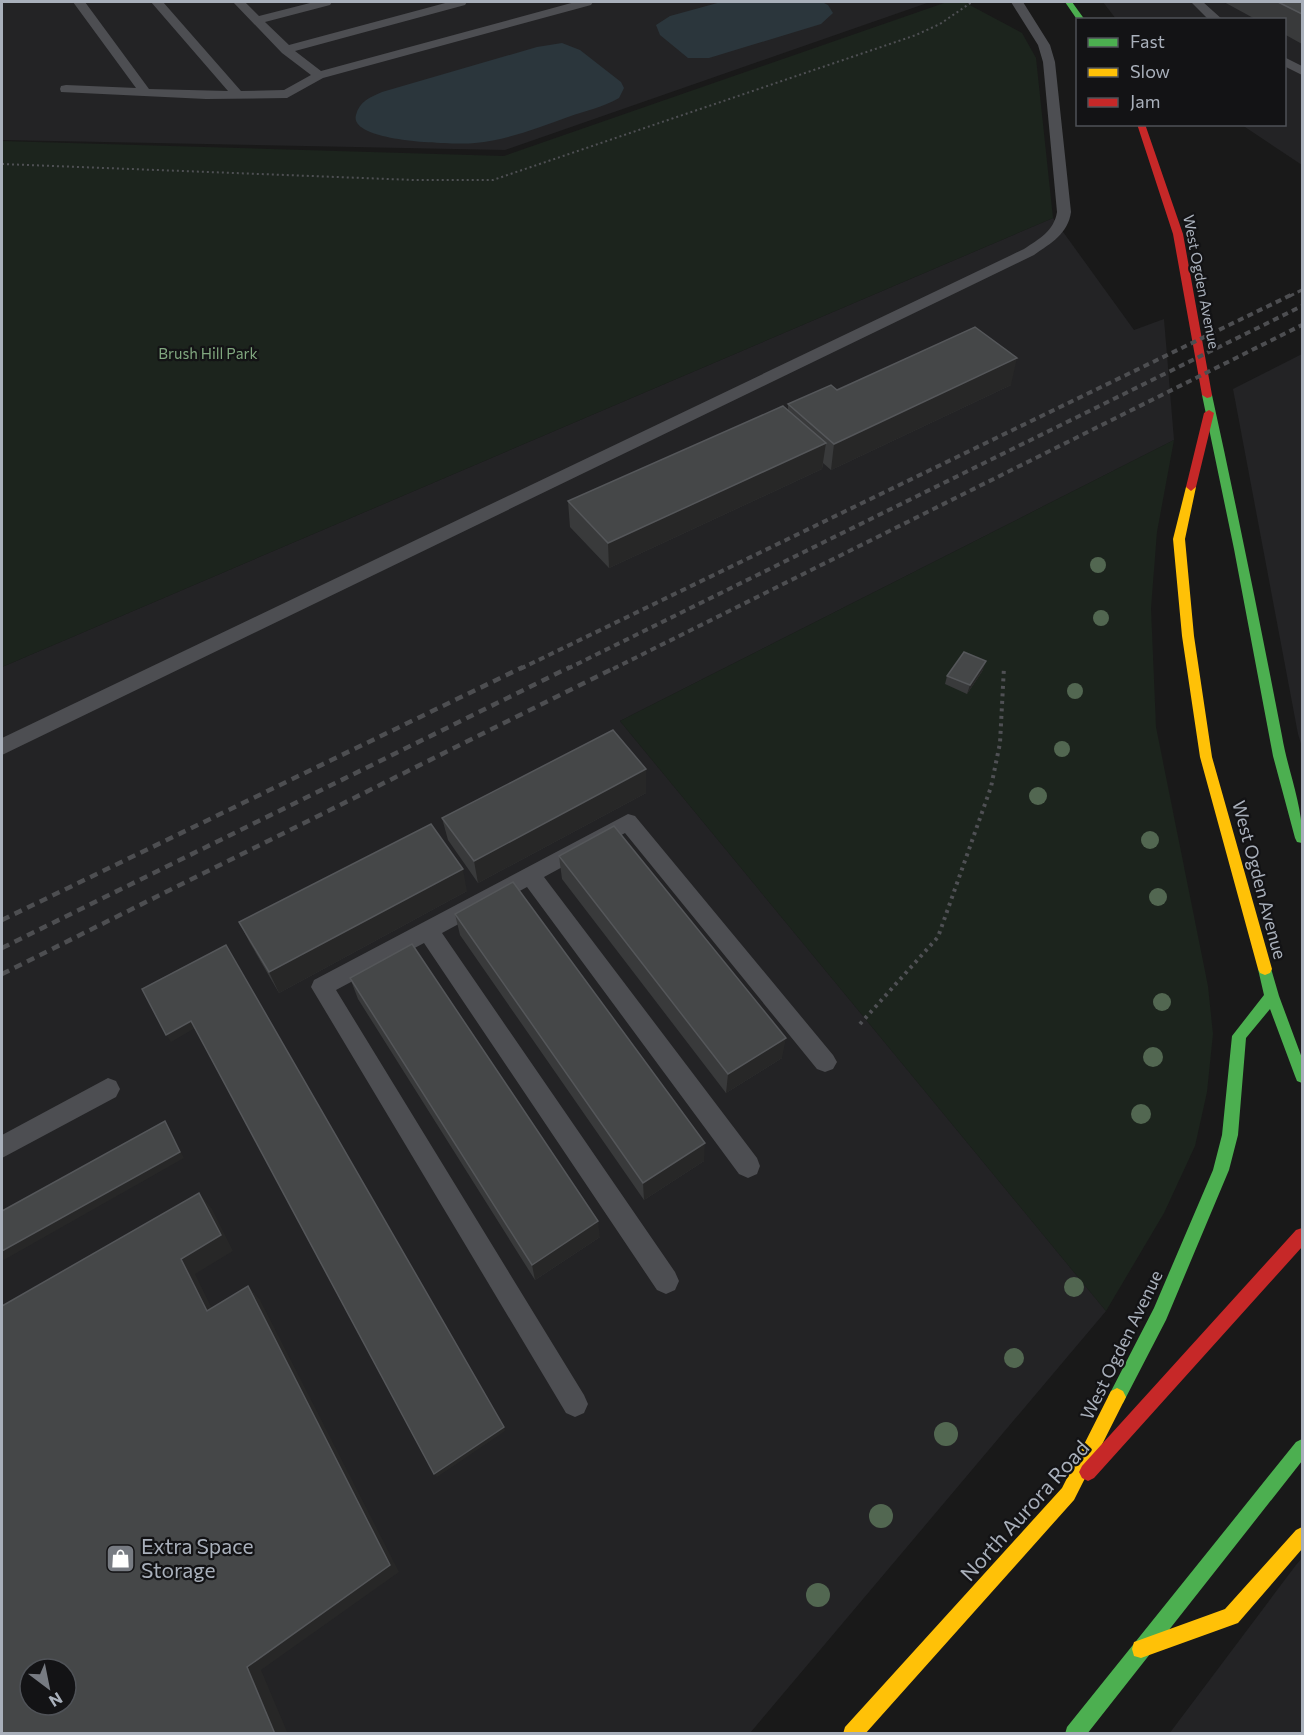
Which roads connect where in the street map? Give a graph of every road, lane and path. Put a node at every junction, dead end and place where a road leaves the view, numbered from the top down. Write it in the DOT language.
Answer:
graph roads {
  1 [pos="80,2"];
  2 [pos="157,2"];
  3 [pos="239,2"];
  4 [pos="326,2"];
  5 [pos="461,2"];
  6 [pos="587,2"];
  7 [pos="972,2"];
  8 [pos="1017,2"];
  9 [pos="1068,2"];
  10 [pos="1197,2"];
  11 [pos="1080,18"];
  12 [pos="1215,18"];
  13 [pos="257,20"];
  14 [pos="286,50"];
  15 [pos="1286,62"];
  16 [pos="1302,71"];
  17 [pos="319,75"];
  18 [pos="66,89"];
  19 [pos="144,92"];
  20 [pos="238,95"];
  21 [pos="1142,126"];
  22 [pos="2,164"];
  23 [pos="1209,413"];
  24 [pos="1004,667"];
  25 [pos="2,747"];
  26 [pos="1302,838"];
  27 [pos="530,875"];
  28 [pos="429,930"];
  29 [pos="1272,996"];
  30 [pos="860,1024"];
  31 [pos="825,1062"];
  32 [pos="1302,1076"];
  33 [pos="108,1089"];
  34 [pos="2,1147"];
  35 [pos="748,1166"];
  36 [pos="1302,1236"];
  37 [pos="666,1281"];
  38 [pos="575,1404"];
  39 [pos="1302,1448"];
  40 [pos="1068,1494"];
  41 [pos="1302,1536"];
  42 [pos="1141,1648"];
  43 [pos="852,1734"];
  44 [pos="1074,1734"];
  1 -- 19 [label="lane"];
  2 -- 20 [label="lane"];
  3 -- 13 [label="lane"];
  4 -- 13 [label="lane"];
  5 -- 14 [label="lane"];
  6 -- 17 [label="lane"];
  7 -- 22 [label="path"];
  8 -- 25 [label="lane"];
  9 -- 11 [label="main road"];
  10 -- 12 [label="lane"];
  13 -- 14 [label="lane"];
  14 -- 17 [label="lane"];
  15 -- 16 [label="lane"];
  17 -- 20 [label="lane"];
  18 -- 19 [label="lane"];
  19 -- 20 [label="lane"];
  21 -- 23 [label="main road, West Ogden Avenue"];
  23 -- 26 [label="main road, West Ogden Avenue"];
  23 -- 29 [label="main road, West Ogden Avenue"];
  24 -- 30 [label="path"];
  27 -- 28 [label="lane"];
  27 -- 31 [label="lane"];
  27 -- 35 [label="lane"];
  28 -- 37 [label="lane"];
  28 -- 38 [label="lane"];
  29 -- 32 [label="main road"];
  29 -- 40 [label="main road, West Ogden Avenue"];
  33 -- 34 [label="lane"];
  36 -- 40 [label="main road, North Aurora Road"];
  39 -- 42 [label="main road"];
  40 -- 43 [label="main road, North Aurora Road"];
  41 -- 42 [label="main road"];
  42 -- 44 [label="main road"];
}
